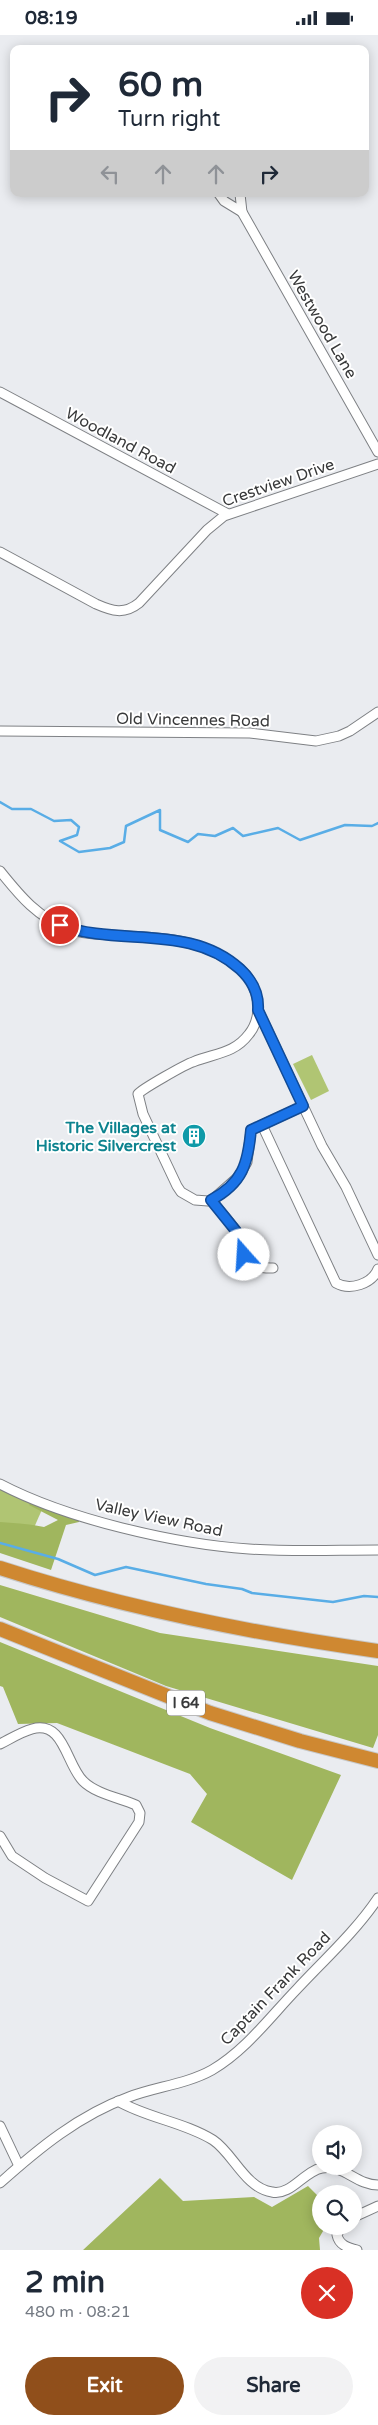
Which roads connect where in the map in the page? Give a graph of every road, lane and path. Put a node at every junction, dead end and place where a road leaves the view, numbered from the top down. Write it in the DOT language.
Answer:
graph roads {
  1 [pos="221,197"];
  2 [pos="240,197"];
  3 [pos="242,212"];
  4 [pos="0,392"];
  5 [pos="378,452"];
  6 [pos="378,464"];
  7 [pos="228,514"];
  8 [pos="0,553"];
  9 [pos="378,712"];
  10 [pos="0,731"];
  11 [pos="0,871"];
  12 [pos="258,1010"];
  13 [pos="303,1106"];
  14 [pos="262,1125"];
  15 [pos="211,1200"];
  16 [pos="378,1255"];
  17 [pos="273,1269"];
  18 [pos="378,1269"];
  19 [pos="0,1484"];
  20 [pos="378,1550"];
  21 [pos="0,1568"];
  22 [pos="0,1629"];
  23 [pos="378,1651"];
  24 [pos="0,1744"];
  25 [pos="378,1761"];
  26 [pos="0,1836"];
  27 [pos="378,1898"];
  28 [pos="118,2101"];
  29 [pos="0,2126"];
  30 [pos="19,2167"];
  31 [pos="0,2183"];
  32 [pos="378,2185"];
  33 [pos="378,2206"];
  34 [pos="362,2213"];
  35 [pos="337,2235"];
  36 [pos="356,2250"];
  1 -- 3 [label="street, Westwood Lane"];
  2 -- 3 [label="street, Westwood Lane"];
  3 -- 5 [label="street, Westwood Lane"];
  4 -- 7 [label="street, Woodland Road"];
  6 -- 7 [label="street, Crestview Drive"];
  7 -- 8 [label="street, Crestview Drive"];
  9 -- 10 [label="street, Old Vincennes Road"];
  11 -- 12 [label="street"];
  12 -- 13 [label="street"];
  12 -- 15 [label="street"];
  13 -- 14 [label="street"];
  13 -- 16 [label="street"];
  14 -- 15 [label="street"];
  14 -- 18 [label="street"];
  15 -- 17 [label="street"];
  19 -- 20 [label="street, Valley View Road"];
  21 -- 23 [label="highway"];
  22 -- 25 [label="highway, I 64"];
  24 -- 26 [label="street"];
  27 -- 28 [label="street, Captain Frank Road"];
  28 -- 30 [label="street, Captain Frank Road"];
  28 -- 32 [label="street"];
  29 -- 30 [label="street"];
  30 -- 31 [label="street, Captain Frank Road"];
  33 -- 34 [label="street"];
  35 -- 36 [label="street"];
}
